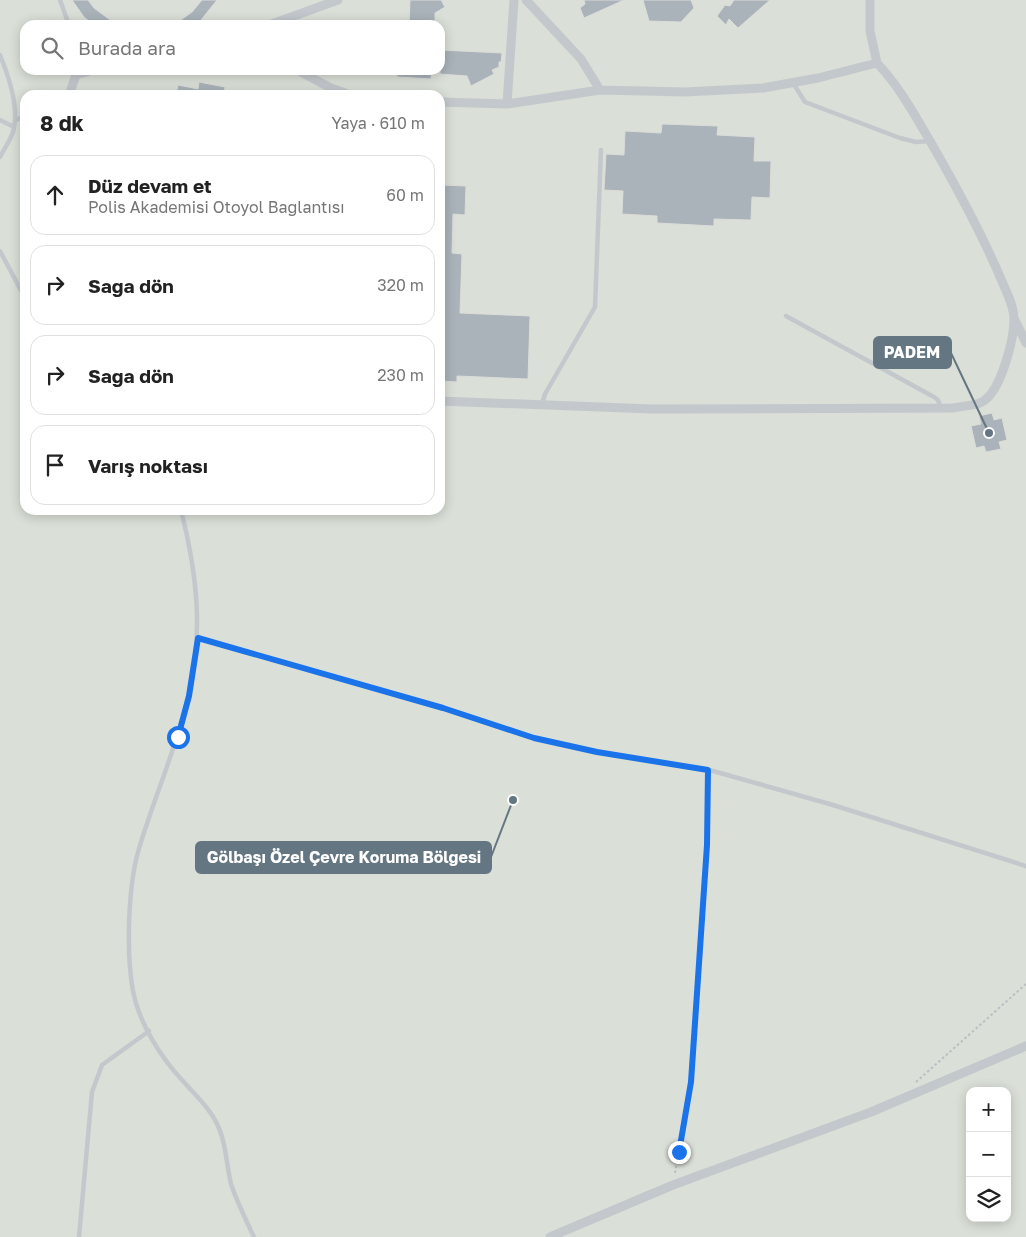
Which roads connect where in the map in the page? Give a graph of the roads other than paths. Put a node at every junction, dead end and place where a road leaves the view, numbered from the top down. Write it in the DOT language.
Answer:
graph roads {
  1 [pos="60,0"];
  2 [pos="338,0"];
  3 [pos="514,0"];
  4 [pos="526,0"];
  5 [pos="870,0"];
  6 [pos="67,20"];
  7 [pos="283,20"];
  8 [pos="0,55"];
  9 [pos="877,63"];
  10 [pos="75,75"];
  11 [pos="306,75"];
  12 [pos="793,83"];
  13 [pos="71,90"];
  14 [pos="337,90"];
  15 [pos="600,90"];
  16 [pos="445,102"];
  17 [pos="508,104"];
  18 [pos="20,118"];
  19 [pos="0,120"];
  20 [pos="15,120"];
  21 [pos="14,127"];
  22 [pos="930,141"];
  23 [pos="600,150"];
  24 [pos="0,157"];
  25 [pos="0,251"];
  26 [pos="20,289"];
  27 [pos="786,316"];
  28 [pos="1014,318"];
  29 [pos="1026,343"];
  30 [pos="445,401"];
  31 [pos="542,404"];
  32 [pos="941,408"];
  33 [pos="182,515"];
  34 [pos="198,638"];
  35 [pos="1026,866"];
  36 [pos="149,1031"];
  37 [pos="1026,1046"];
  38 [pos="79,1237"];
  39 [pos="254,1237"];
  40 [pos="550,1237"];
  1 -- 6 [label="lane"];
  2 -- 7 [label="street"];
  3 -- 17 [label="street"];
  4 -- 15 [label="street"];
  5 -- 9 [label="street"];
  8 -- 20 [label="lane"];
  9 -- 12 [label="street"];
  9 -- 22 [label="street"];
  10 -- 13 [label="street"];
  11 -- 14 [label="street"];
  12 -- 15 [label="street"];
  12 -- 22 [label="lane"];
  15 -- 17 [label="street"];
  16 -- 17 [label="street"];
  18 -- 20 [label="lane"];
  19 -- 21 [label="lane"];
  20 -- 21 [label="lane"];
  21 -- 24 [label="lane"];
  22 -- 28 [label="street"];
  23 -- 31 [label="lane"];
  25 -- 26 [label="lane"];
  27 -- 32 [label="lane"];
  28 -- 29 [label="street"];
  28 -- 32 [label="street"];
  30 -- 31 [label="street"];
  31 -- 32 [label="street"];
  33 -- 34 [label="lane"];
  34 -- 35 [label="lane"];
  34 -- 36 [label="lane"];
  36 -- 38 [label="lane"];
  36 -- 39 [label="lane"];
  37 -- 40 [label="street"];
}
